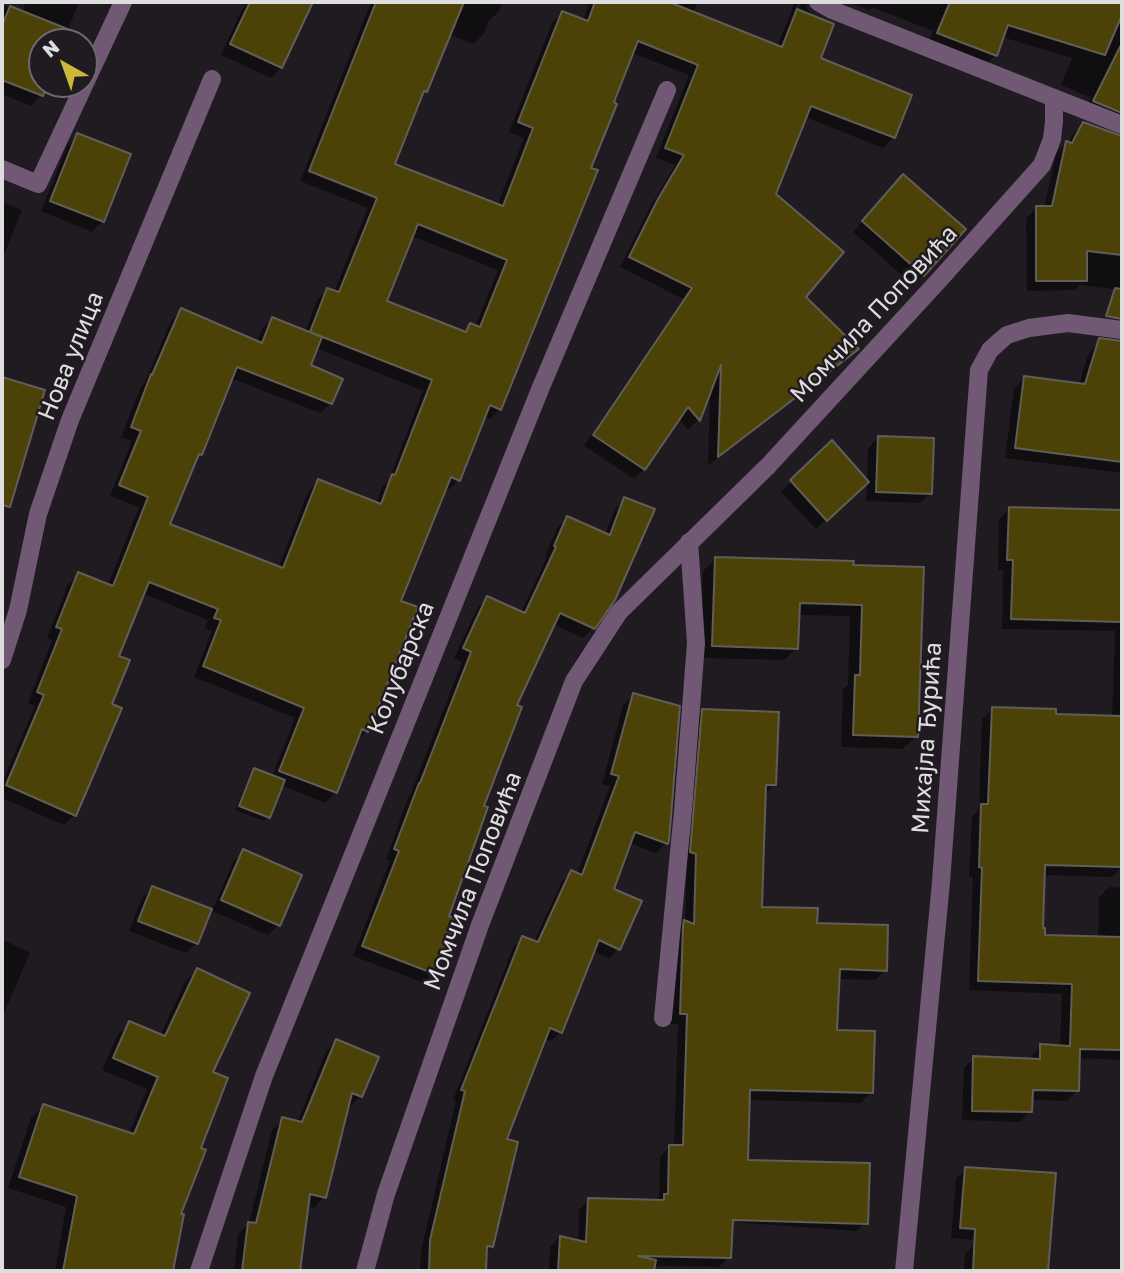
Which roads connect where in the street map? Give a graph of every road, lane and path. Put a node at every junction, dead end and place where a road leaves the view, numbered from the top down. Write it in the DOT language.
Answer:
graph roads {
  1 [pos="123,2"];
  2 [pos="825,6"];
  3 [pos="212,79"];
  4 [pos="667,90"];
  5 [pos="1054,98"];
  6 [pos="1122,125"];
  7 [pos="2,169"];
  8 [pos="1122,330"];
  9 [pos="689,542"];
  10 [pos="2,660"];
  11 [pos="663,1018"];
  12 [pos="199,1271"];
  13 [pos="365,1271"];
  14 [pos="904,1271"];
  1 -- 7 [label="street"];
  2 -- 5 [label="street"];
  3 -- 10 [label="street, Нова улица"];
  4 -- 12 [label="street, Колубарска"];
  5 -- 6 [label="street"];
  5 -- 9 [label="street, Момчила Поповића"];
  8 -- 14 [label="street, Михајла Ђурића"];
  9 -- 11 [label="street"];
  9 -- 13 [label="street, Момчила Поповића"];
}
